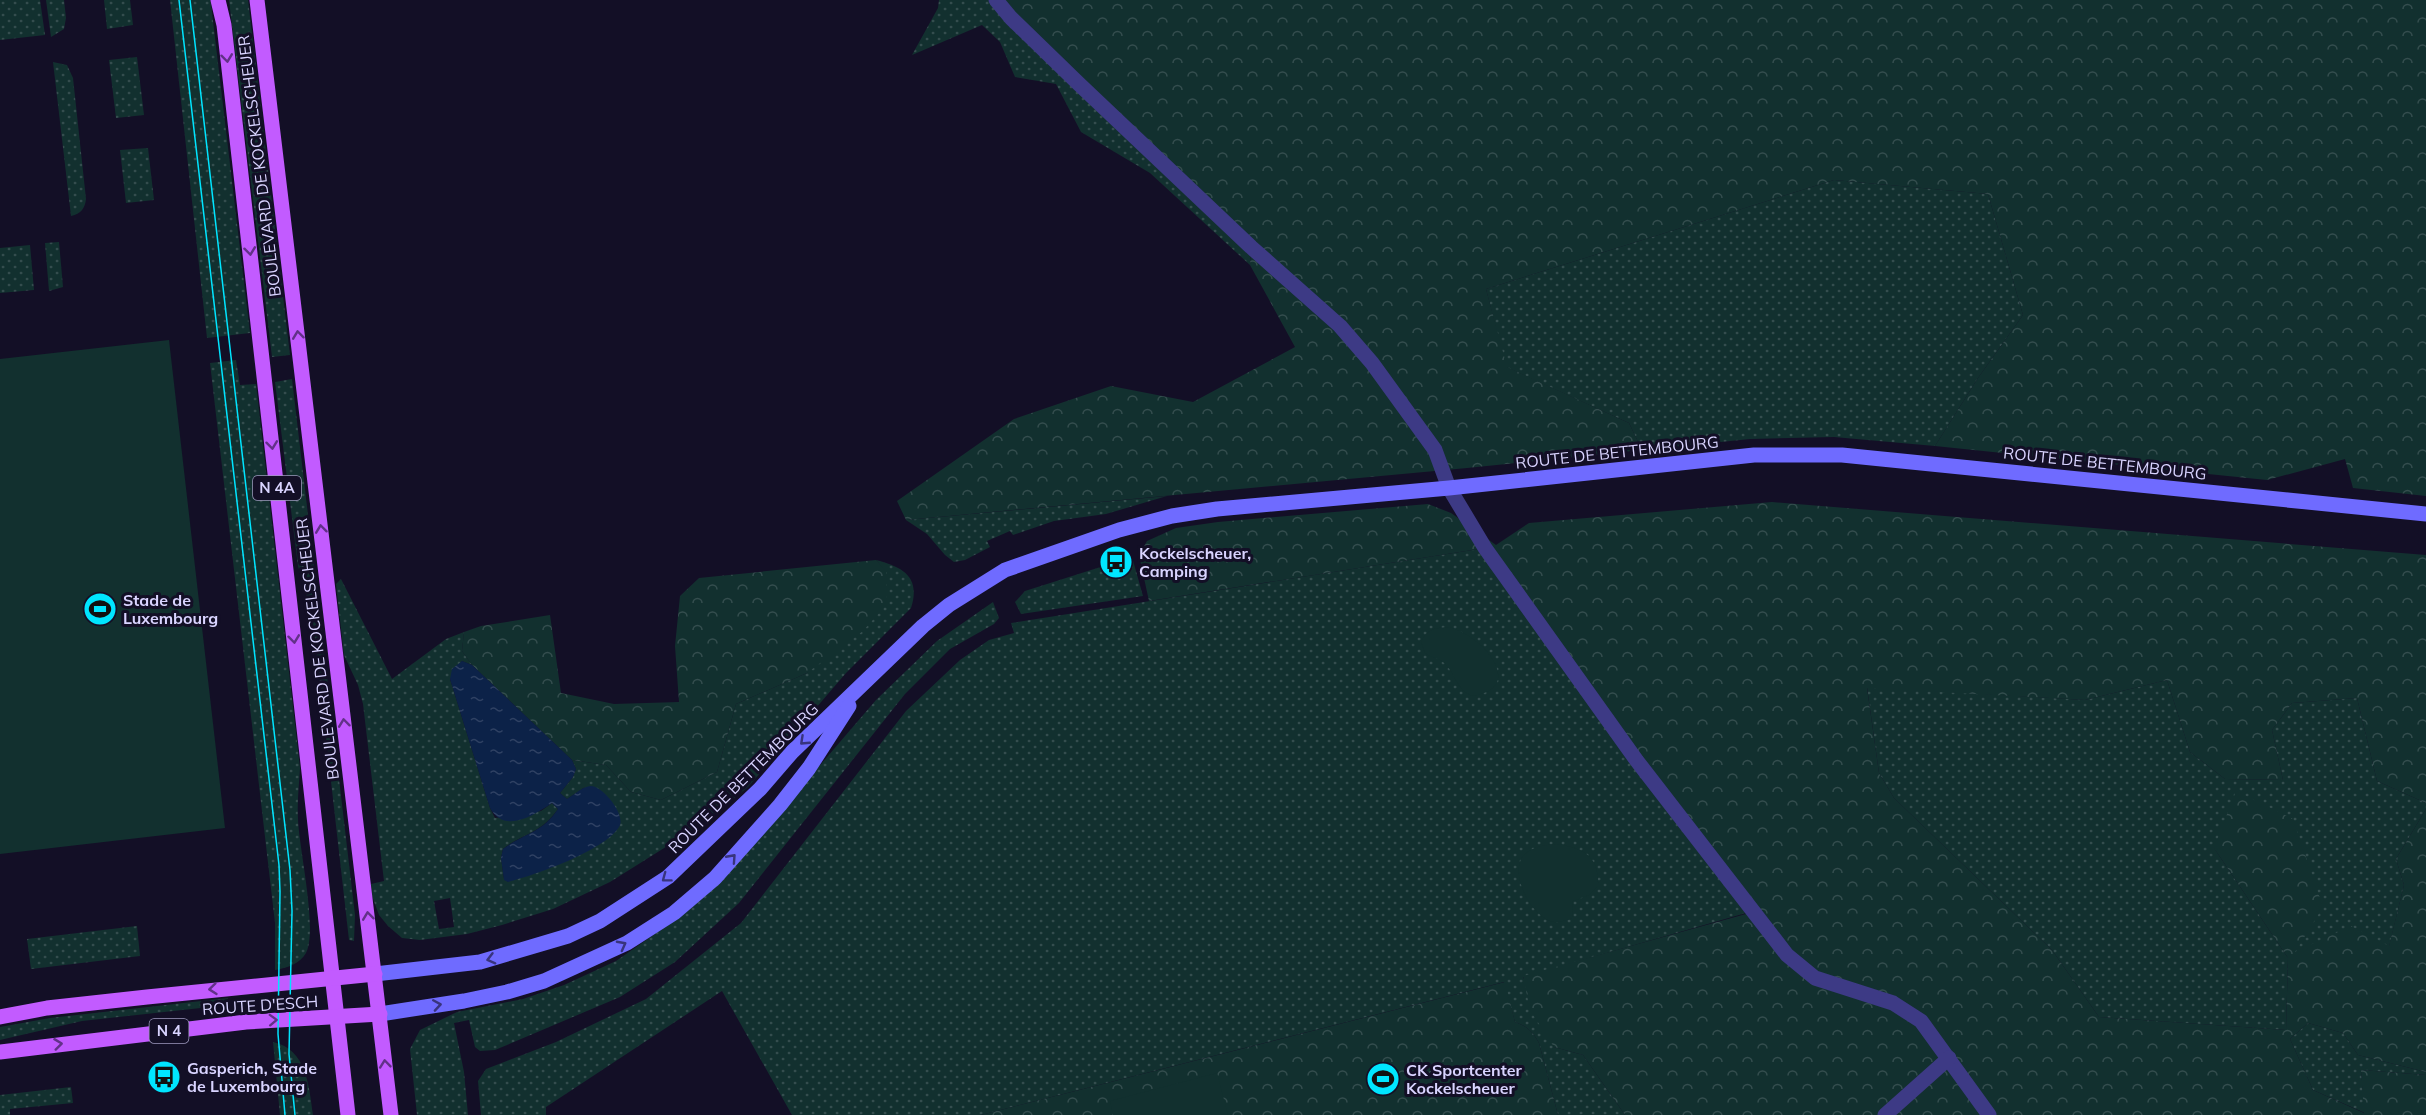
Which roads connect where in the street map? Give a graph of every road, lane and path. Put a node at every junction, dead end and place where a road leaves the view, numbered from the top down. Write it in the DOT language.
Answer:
graph roads {
  1 [pos="218,0"];
  2 [pos="257,0"];
  3 [pos="996,0"];
  4 [pos="1449,488"];
  5 [pos="2426,514"];
  6 [pos="862,686"];
  7 [pos="375,974"];
  8 [pos="334,977"];
  9 [pos="380,1014"];
  10 [pos="0,1017"];
  11 [pos="338,1018"];
  12 [pos="0,1052"];
  13 [pos="1949,1058"];
  14 [pos="348,1115"];
  15 [pos="391,1115"];
  16 [pos="1885,1115"];
  17 [pos="1989,1115"];
  1 -- 8 [label="main road, BOULEVARD DE KOCKELSCHEUER / N 4A, one-way"];
  7 -- 2 [label="main road, BOULEVARD DE KOCKELSCHEUER / N 4A, one-way"];
  3 -- 4 [label="street"];
  4 -- 5 [label="main road, ROUTE DE BETTEMBOURG"];
  4 -- 6 [label="main road, ROUTE DE BETTEMBOURG"];
  4 -- 13 [label="street"];
  6 -- 7 [label="main road, ROUTE DE BETTEMBOURG, one-way"];
  9 -- 6 [label="main road, ROUTE DE BETTEMBOURG, one-way"];
  7 -- 8 [label="main road, ROUTE D'ESCH / N 4"];
  7 -- 9 [label="main road, BOULEVARD DE KOCKELSCHEUER"];
  8 -- 10 [label="main road, ROUTE D'ESCH / N 4, one-way"];
  8 -- 11 [label="main road, BOULEVARD DE KOCKELSCHEUER"];
  9 -- 11 [label="main road, ROUTE D'ESCH / N 4"];
  15 -- 9 [label="main road, BOULEVARD DE KOCKELSCHEUER, one-way"];
  12 -- 11 [label="main road, ROUTE D'ESCH / N 4, one-way"];
  11 -- 14 [label="main road, BOULEVARD DE KOCKELSCHEUER"];
  13 -- 16 [label="street"];
  13 -- 17 [label="street"];
}
